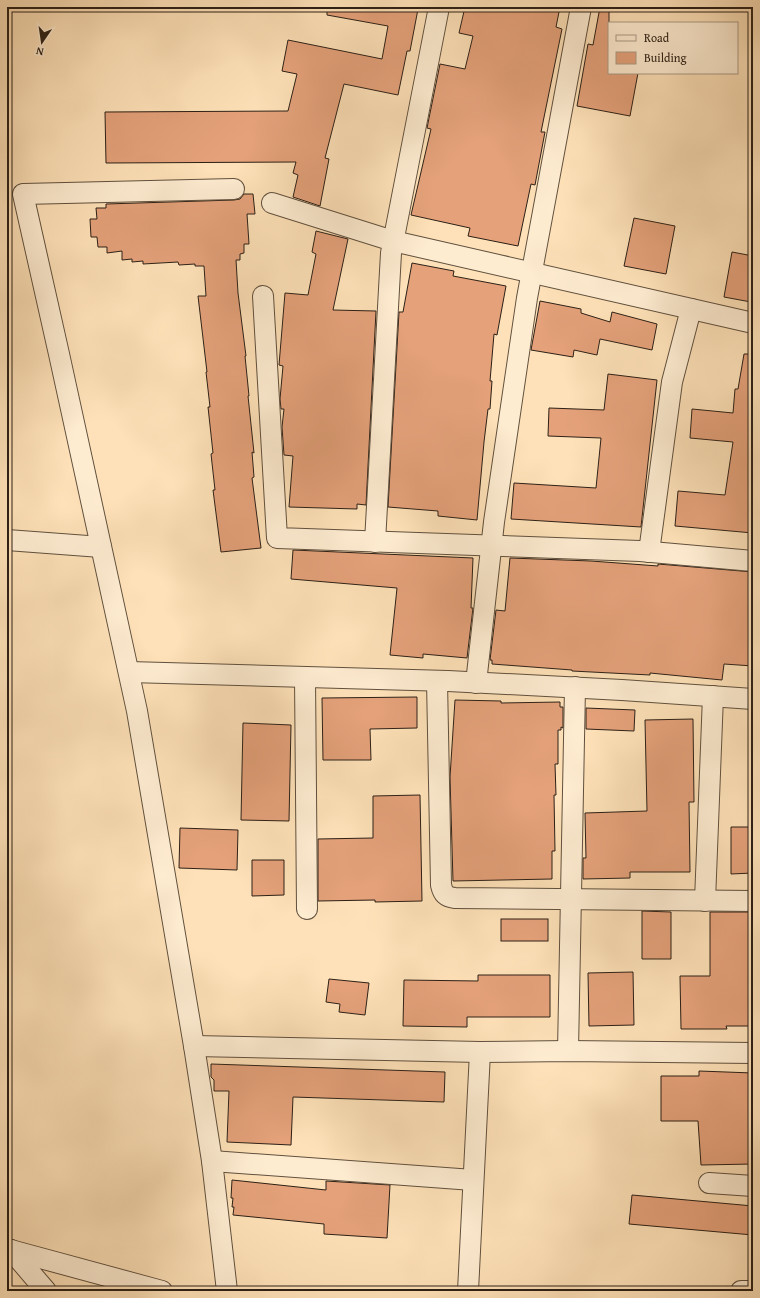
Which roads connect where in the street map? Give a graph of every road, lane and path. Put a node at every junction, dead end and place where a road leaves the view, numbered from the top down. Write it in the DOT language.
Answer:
graph roads {
  1 [pos="439,7"];
  2 [pos="581,7"];
  3 [pos="234,189"];
  4 [pos="272,203"];
  5 [pos="393,241"];
  6 [pos="532,272"];
  7 [pos="263,296"];
  8 [pos="691,309"];
  9 [pos="753,323"];
  10 [pos="7,540"];
  11 [pos="375,542"];
  12 [pos="491,546"];
  13 [pos="101,547"];
  14 [pos="649,552"];
  15 [pos="753,560"];
  16 [pos="129,672"];
  17 [pos="305,677"];
  18 [pos="437,681"];
  19 [pos="476,683"];
  20 [pos="575,687"];
  21 [pos="713,696"];
  22 [pos="753,699"];
  23 [pos="571,900"];
  24 [pos="705,901"];
  25 [pos="753,901"];
  26 [pos="307,909"];
  27 [pos="194,1046"];
  28 [pos="568,1051"];
  29 [pos="480,1052"];
  30 [pos="753,1053"];
  31 [pos="212,1161"];
  32 [pos="473,1180"];
  33 [pos="709,1183"];
  34 [pos="753,1186"];
  35 [pos="9,1250"];
  36 [pos="46,1291"];
  37 [pos="162,1291"];
  38 [pos="227,1291"];
  39 [pos="468,1291"];
  40 [pos="742,1291"];
  41 [pos="753,1291"];
  1 -- 5 [label="street"];
  2 -- 6 [label="street"];
  3 -- 13 [label="street"];
  4 -- 5 [label="street"];
  5 -- 6 [label="street"];
  5 -- 11 [label="street"];
  6 -- 8 [label="street"];
  6 -- 12 [label="street"];
  7 -- 11 [label="street"];
  8 -- 9 [label="street"];
  8 -- 14 [label="street"];
  10 -- 13 [label="street"];
  11 -- 12 [label="street"];
  12 -- 14 [label="street"];
  12 -- 19 [label="street"];
  13 -- 16 [label="street"];
  14 -- 15 [label="street"];
  16 -- 17 [label="street"];
  16 -- 27 [label="street"];
  17 -- 18 [label="street"];
  17 -- 26 [label="street"];
  18 -- 19 [label="street"];
  18 -- 23 [label="street"];
  19 -- 20 [label="street"];
  20 -- 21 [label="street"];
  20 -- 23 [label="street"];
  21 -- 22 [label="street"];
  21 -- 24 [label="street"];
  23 -- 24 [label="street"];
  23 -- 28 [label="street"];
  24 -- 25 [label="street"];
  27 -- 29 [label="street"];
  27 -- 31 [label="street"];
  28 -- 29 [label="street"];
  28 -- 30 [label="street"];
  29 -- 32 [label="street"];
  31 -- 32 [label="street"];
  31 -- 38 [label="street"];
  32 -- 39 [label="street"];
  33 -- 34 [label="street"];
  35 -- 36 [label="street"];
  35 -- 37 [label="street"];
  40 -- 41 [label="street"];
}
